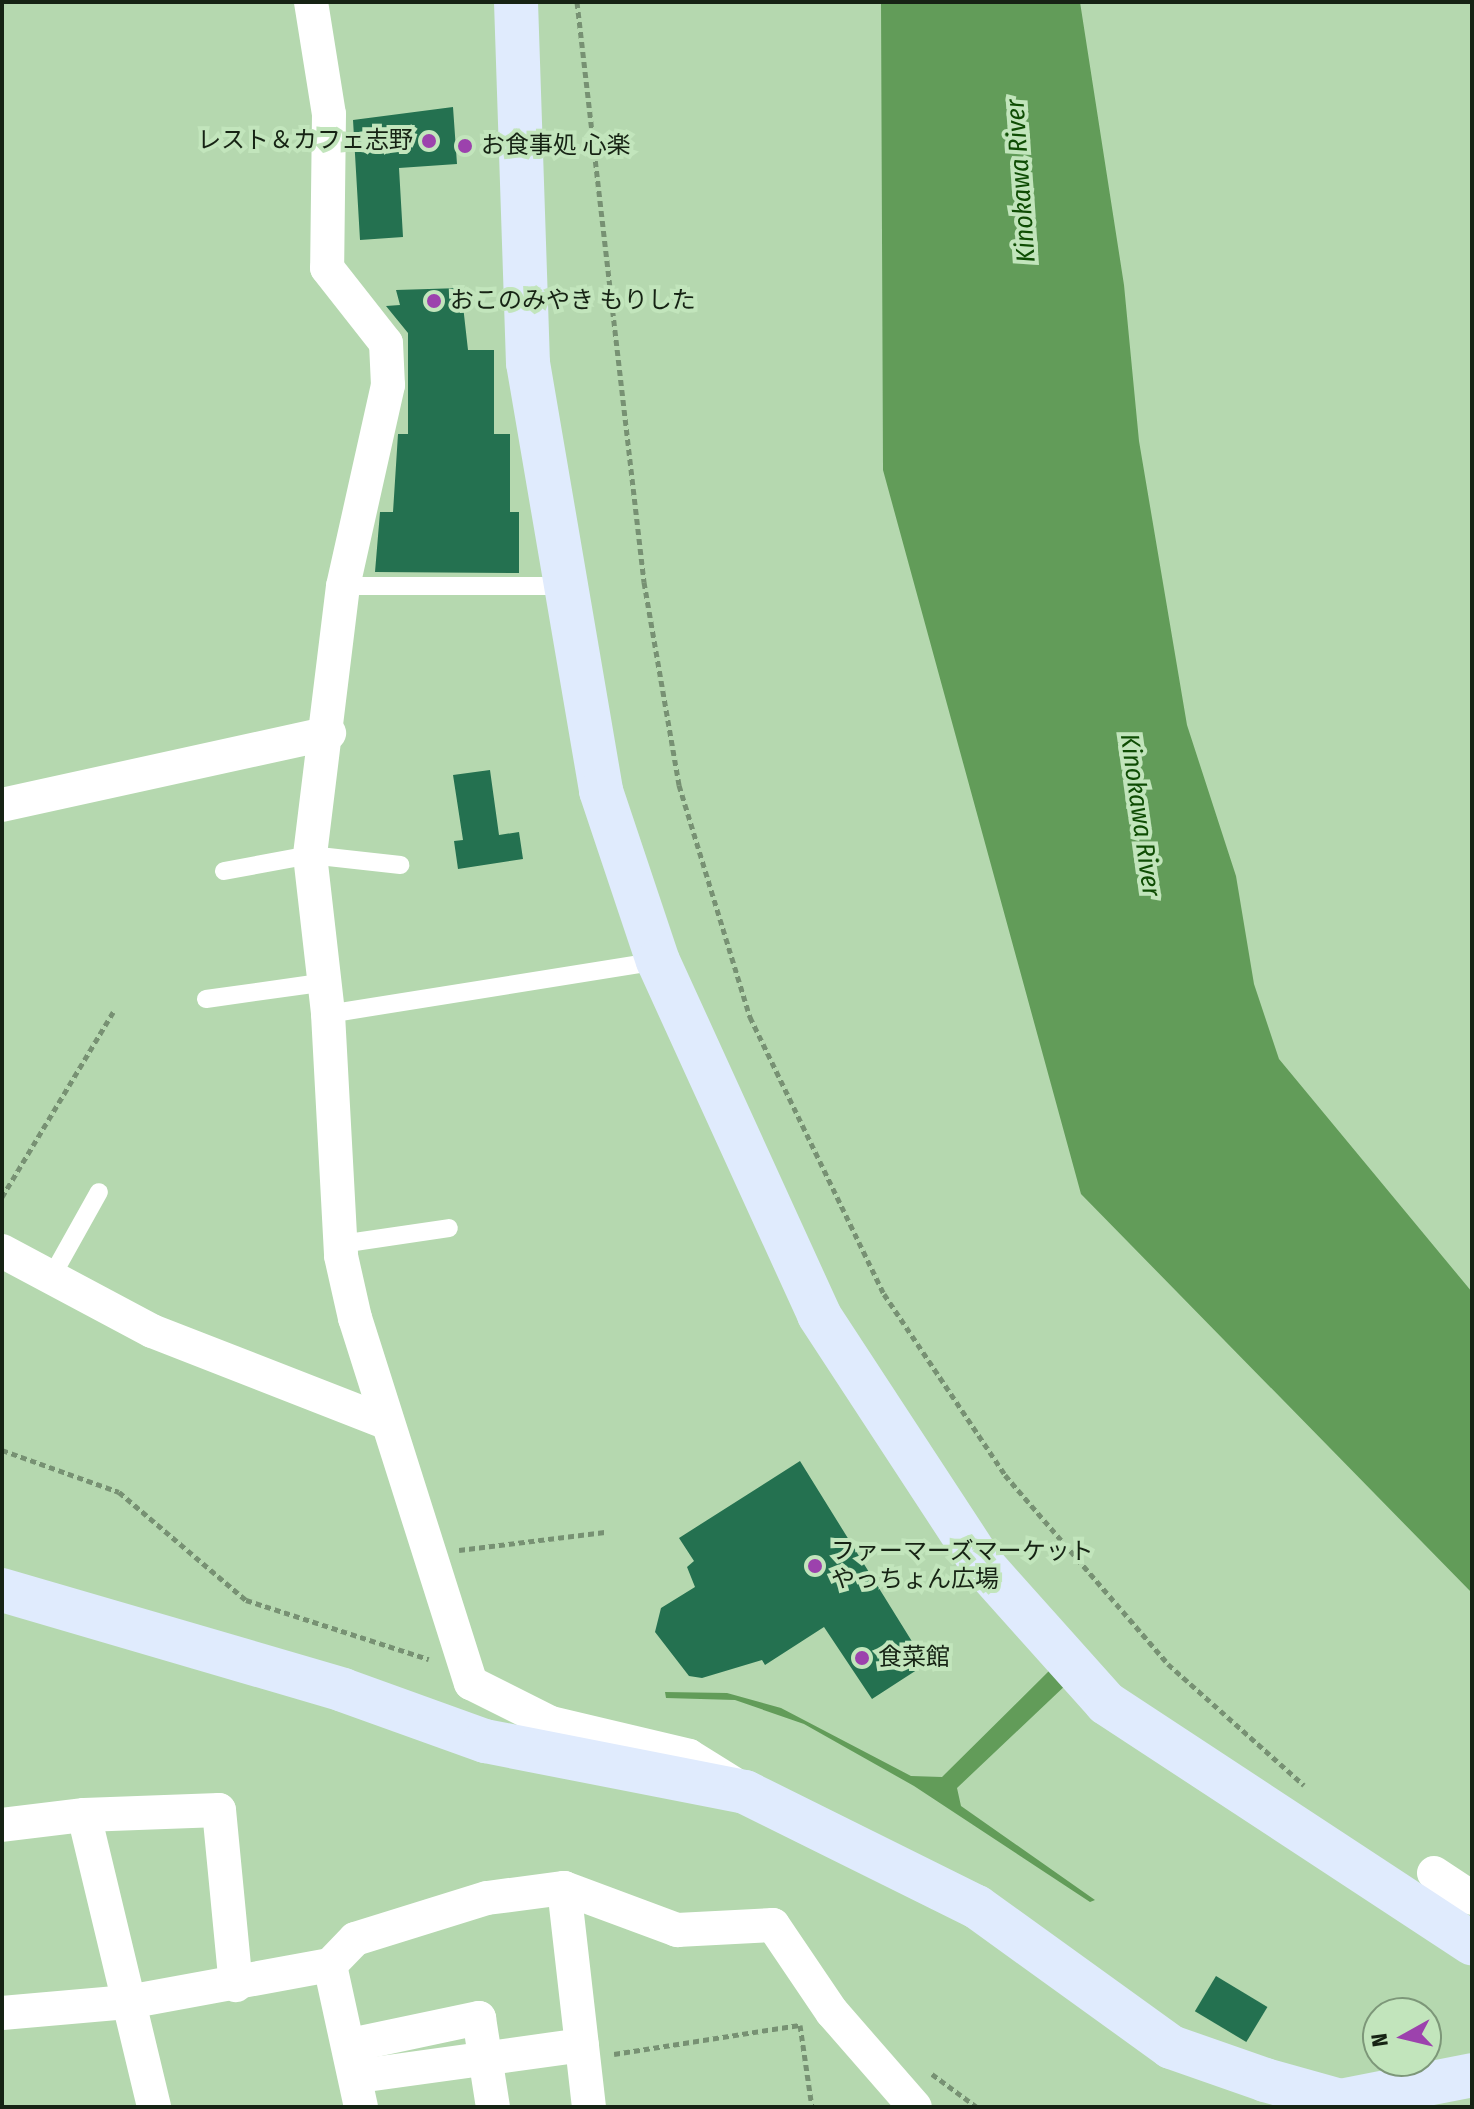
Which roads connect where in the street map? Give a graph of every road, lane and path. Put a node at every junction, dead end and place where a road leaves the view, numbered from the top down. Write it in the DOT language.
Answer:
graph roads {
  1 [pos="311,2"];
  2 [pos="516,2"];
  3 [pos="577,2"];
  4 [pos="343,586"];
  5 [pos="562,586"];
  6 [pos="329,733"];
  7 [pos="2,805"];
  8 [pos="310,855"];
  9 [pos="400,865"];
  10 [pos="224,871"];
  11 [pos="658,961"];
  12 [pos="324,998"];
  13 [pos="206,999"];
  14 [pos="113,1012"];
  15 [pos="99,1192"];
  16 [pos="2,1197"];
  17 [pos="449,1228"];
  18 [pos="341,1244"];
  19 [pos="2,1251"];
  20 [pos="52,1276"];
  21 [pos="385,1422"];
  22 [pos="2,1450"];
  23 [pos="605,1532"];
  24 [pos="431,1553"];
  25 [pos="2,1590"];
  26 [pos="471,1683"];
  27 [pos="1309,1789"];
  28 [pos="745,1792"];
  29 [pos="84,1815"];
  30 [pos="2,1825"];
  31 [pos="1434,1873"];
  32 [pos="564,1888"];
  33 [pos="1472,1898"];
  34 [pos="1472,1943"];
  35 [pos="330,1965"];
  36 [pos="236,1985"];
  37 [pos="128,2002"];
  38 [pos="2,2013"];
  39 [pos="583,2052"];
  40 [pos="486,2058"];
  41 [pos="1472,2075"];
  42 [pos="357,2076"];
  43 [pos="912,2106"];
  44 [pos="154,2107"];
  45 [pos="493,2107"];
  46 [pos="589,2107"];
  47 [pos="812,2107"];
  1 -- 4 [label="street"];
  2 -- 5 [label="street"];
  3 -- 27 [label="path"];
  4 -- 5 [label="lane"];
  4 -- 6 [label="street"];
  5 -- 11 [label="street"];
  6 -- 7 [label="street"];
  6 -- 8 [label="street"];
  8 -- 9 [label="lane"];
  8 -- 10 [label="lane"];
  8 -- 12 [label="street"];
  11 -- 12 [label="lane"];
  11 -- 34 [label="street"];
  12 -- 13 [label="lane"];
  12 -- 18 [label="street"];
  14 -- 16 [label="path"];
  15 -- 20 [label="lane"];
  17 -- 18 [label="lane"];
  18 -- 21 [label="street"];
  19 -- 20 [label="street"];
  20 -- 21 [label="street"];
  21 -- 24 [label="street"];
  22 -- 26 [label="path"];
  23 -- 24 [label="path"];
  24 -- 26 [label="street"];
  25 -- 28 [label="street"];
  26 -- 28 [label="street"];
  28 -- 41 [label="street"];
  29 -- 30 [label="street"];
  29 -- 36 [label="street"];
  29 -- 37 [label="street"];
  31 -- 33 [label="street"];
  32 -- 35 [label="street"];
  32 -- 39 [label="street"];
  32 -- 43 [label="street"];
  35 -- 36 [label="street"];
  35 -- 42 [label="street"];
  36 -- 37 [label="street"];
  37 -- 38 [label="street"];
  37 -- 44 [label="street"];
  39 -- 40 [label="street"];
  39 -- 46 [label="street"];
  39 -- 47 [label="path"];
  40 -- 42 [label="street"];
  40 -- 45 [label="street"];
}
